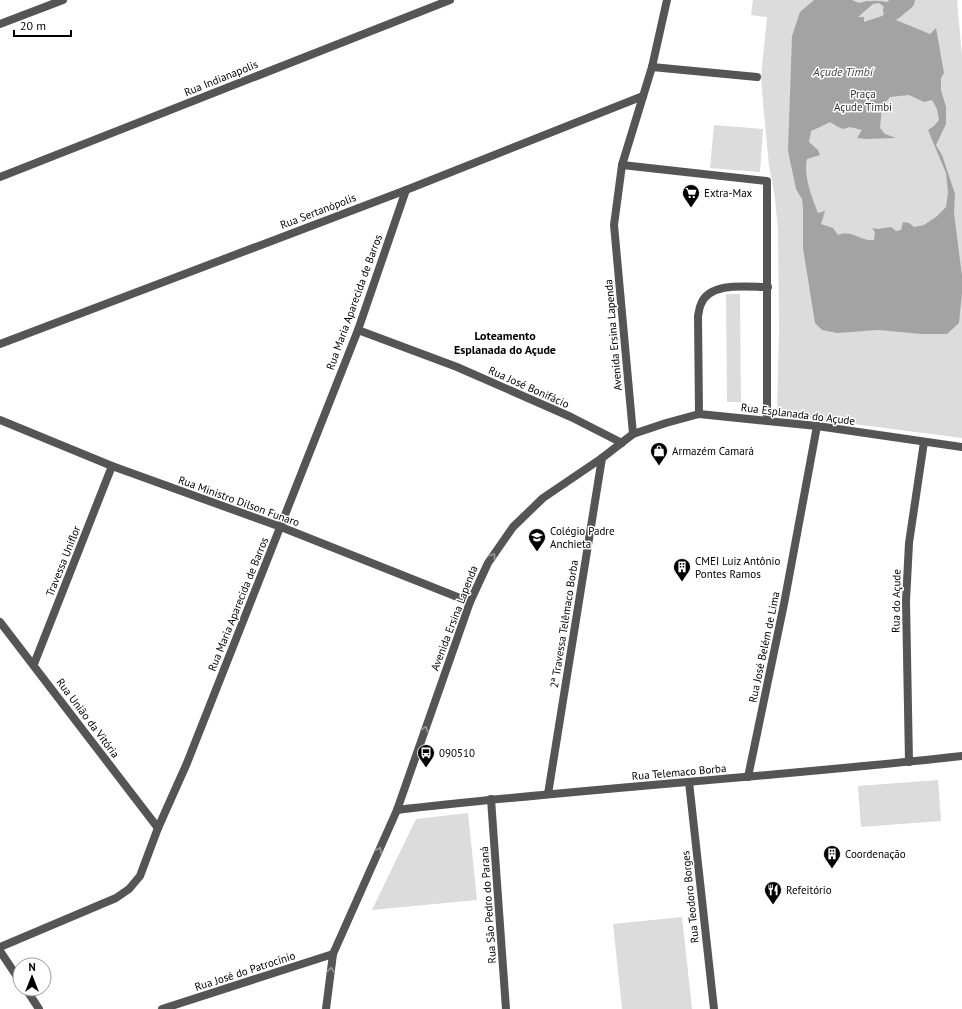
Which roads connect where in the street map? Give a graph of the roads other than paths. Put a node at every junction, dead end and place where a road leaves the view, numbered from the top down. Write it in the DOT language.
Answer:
graph roads {
  1 [pos="63,0"];
  2 [pos="450,0"];
  3 [pos="667,0"];
  4 [pos="0,24"];
  5 [pos="652,67"];
  6 [pos="757,77"];
  7 [pos="643,96"];
  8 [pos="622,165"];
  9 [pos="0,177"];
  10 [pos="406,190"];
  11 [pos="768,287"];
  12 [pos="358,330"];
  13 [pos="0,344"];
  14 [pos="699,414"];
  15 [pos="0,420"];
  16 [pos="767,420"];
  17 [pos="817,426"];
  18 [pos="633,434"];
  19 [pos="924,442"];
  20 [pos="622,443"];
  21 [pos="962,447"];
  22 [pos="602,458"];
  23 [pos="112,466"];
  24 [pos="281,527"];
  25 [pos="470,602"];
  26 [pos="0,622"];
  27 [pos="34,664"];
  28 [pos="962,756"];
  29 [pos="909,762"];
  30 [pos="748,777"];
  31 [pos="689,782"];
  32 [pos="548,794"];
  33 [pos="491,799"];
  34 [pos="397,810"];
  35 [pos="158,828"];
  36 [pos="0,947"];
  37 [pos="0,951"];
  38 [pos="333,954"];
  39 [pos="12,969"];
  40 [pos="31,997"];
  41 [pos="39,1009"];
  42 [pos="162,1009"];
  43 [pos="326,1009"];
  44 [pos="506,1009"];
  45 [pos="714,1009"];
  1 -- 4 [label="street"];
  2 -- 9 [label="street, Rua Indianapolis"];
  3 -- 5 [label="street, Avenida Ersina Lapenda"];
  5 -- 6 [label="street"];
  5 -- 7 [label="street, Avenida Ersina Lapenda"];
  7 -- 8 [label="street, Avenida Ersina Lapenda"];
  7 -- 10 [label="street, Rua Sertanópolis"];
  8 -- 11 [label="street"];
  8 -- 18 [label="street, Avenida Ersina Lapenda"];
  10 -- 12 [label="street, Rua Maria Aparecida de Barros"];
  10 -- 13 [label="street, Rua Sertanópolis"];
  11 -- 14 [label="street"];
  11 -- 16 [label="street"];
  12 -- 20 [label="street, Rua José Bonifácio"];
  12 -- 24 [label="street, Rua Maria Aparecida de Barros"];
  14 -- 16 [label="street, Rua Esplanada do Açude"];
  14 -- 18 [label="street, Rua Esplanada do Açude"];
  15 -- 23 [label="street, Rua Ministro Dilson Funaro"];
  16 -- 17 [label="street, Rua Esplanada do Açude"];
  17 -- 19 [label="street, Rua Esplanada do Açude"];
  17 -- 30 [label="street, Rua José Belém de Lima"];
  18 -- 20 [label="street, Avenida Ersina Lapenda"];
  19 -- 21 [label="street, Rua Esplanada do Açude"];
  19 -- 29 [label="street, Rua do Açude"];
  20 -- 22 [label="street, Avenida Ersina Lapenda"];
  25 -- 22 [label="street, Avenida Ersina Lapenda, one-way"];
  22 -- 32 [label="street, 2ª Travessa Telêmaco Borba"];
  23 -- 24 [label="street, Rua Ministro Dilson Funaro"];
  23 -- 27 [label="street, Travessa Uniflor"];
  24 -- 25 [label="street, Rua Ministro Dilson Funaro"];
  24 -- 35 [label="street, Rua Maria Aparecida de Barros"];
  34 -- 25 [label="street, Avenida Ersina Lapenda, one-way"];
  26 -- 27 [label="street, Rua União da Vitória"];
  27 -- 35 [label="street, Rua União da Vitória"];
  28 -- 29 [label="street, Rua Telemaco Borba"];
  29 -- 30 [label="street, Rua Telemaco Borba"];
  30 -- 31 [label="street, Rua Telemaco Borba"];
  31 -- 32 [label="street, Rua Telemaco Borba"];
  31 -- 45 [label="street, Rua Teodoro Borges"];
  32 -- 33 [label="street, Rua Telemaco Borba"];
  33 -- 34 [label="street, Rua Telemaco Borba"];
  33 -- 44 [label="street, Rua São Pedro do Paraná"];
  38 -- 34 [label="street, Avenida Ersina Lapenda, one-way"];
  35 -- 36 [label="street, Rua Maria Aparecida de Barros"];
  37 -- 39 [label="street"];
  38 -- 42 [label="street, Rua José do Patrocínio"];
  43 -- 38 [label="street, Avenida Ersina Lapenda, one-way"];
  40 -- 41 [label="street"];
}
